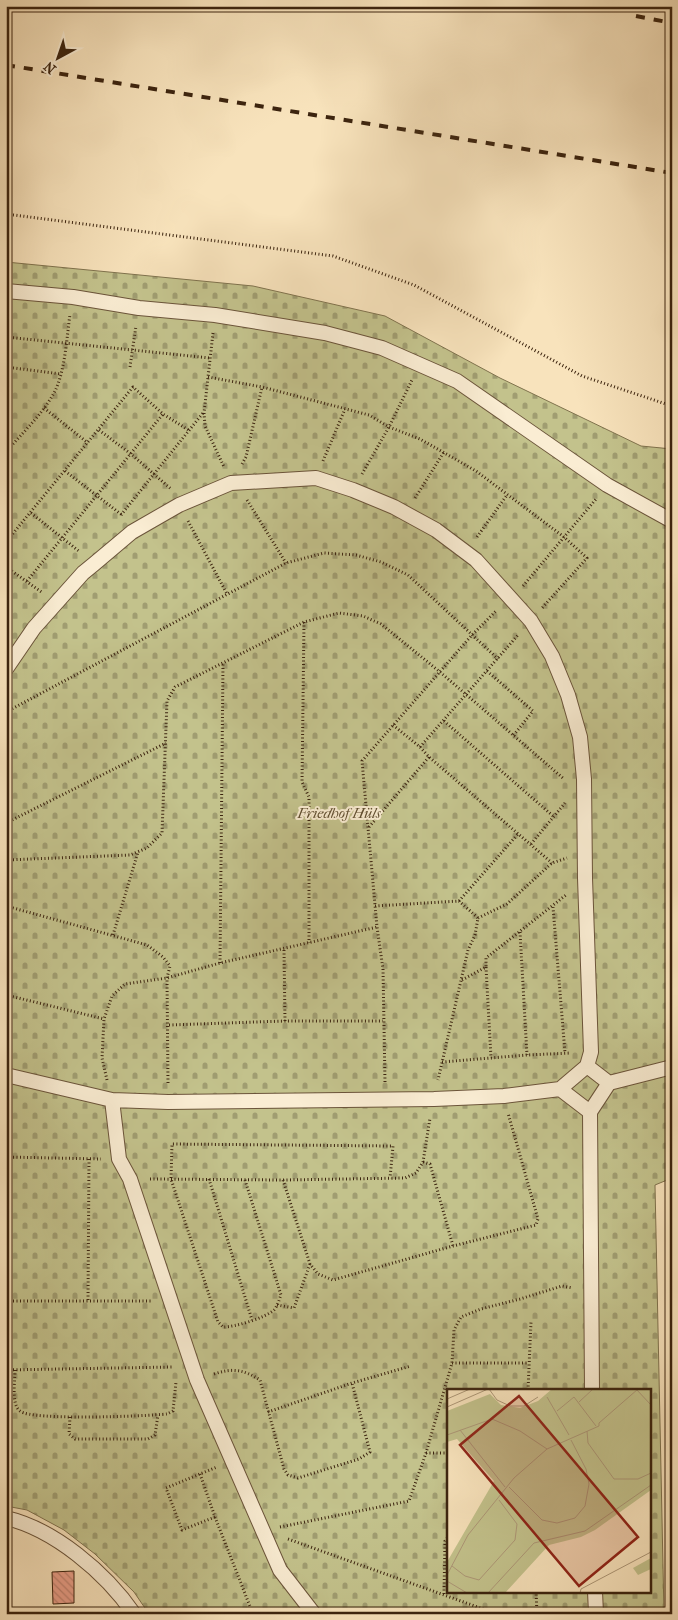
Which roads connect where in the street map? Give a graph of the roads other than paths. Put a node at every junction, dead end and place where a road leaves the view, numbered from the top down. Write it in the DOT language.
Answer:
graph roads {
  1 [pos="6,291"];
  2 [pos="672,521"];
  3 [pos="6,669"];
  4 [pos="587,1066"];
  5 [pos="672,1067"];
  6 [pos="6,1075"];
  7 [pos="609,1083"];
  8 [pos="560,1089"];
  9 [pos="112,1100"];
  10 [pos="590,1112"];
  11 [pos="592,1389"];
  12 [pos="6,1518"];
  13 [pos="595,1592"];
  14 [pos="134,1614"];
  15 [pos="314,1614"];
  16 [pos="596,1614"];
  1 -- 2 [label="lane"];
  3 -- 4 [label="lane"];
  4 -- 7 [label="lane"];
  4 -- 8 [label="lane"];
  5 -- 7 [label="lane"];
  6 -- 9 [label="lane"];
  7 -- 10 [label="lane"];
  8 -- 9 [label="lane"];
  8 -- 10 [label="lane"];
  9 -- 15 [label="lane"];
  10 -- 11 [label="lane"];
  12 -- 14 [label="lane"];
  13 -- 16 [label="lane"];
}
